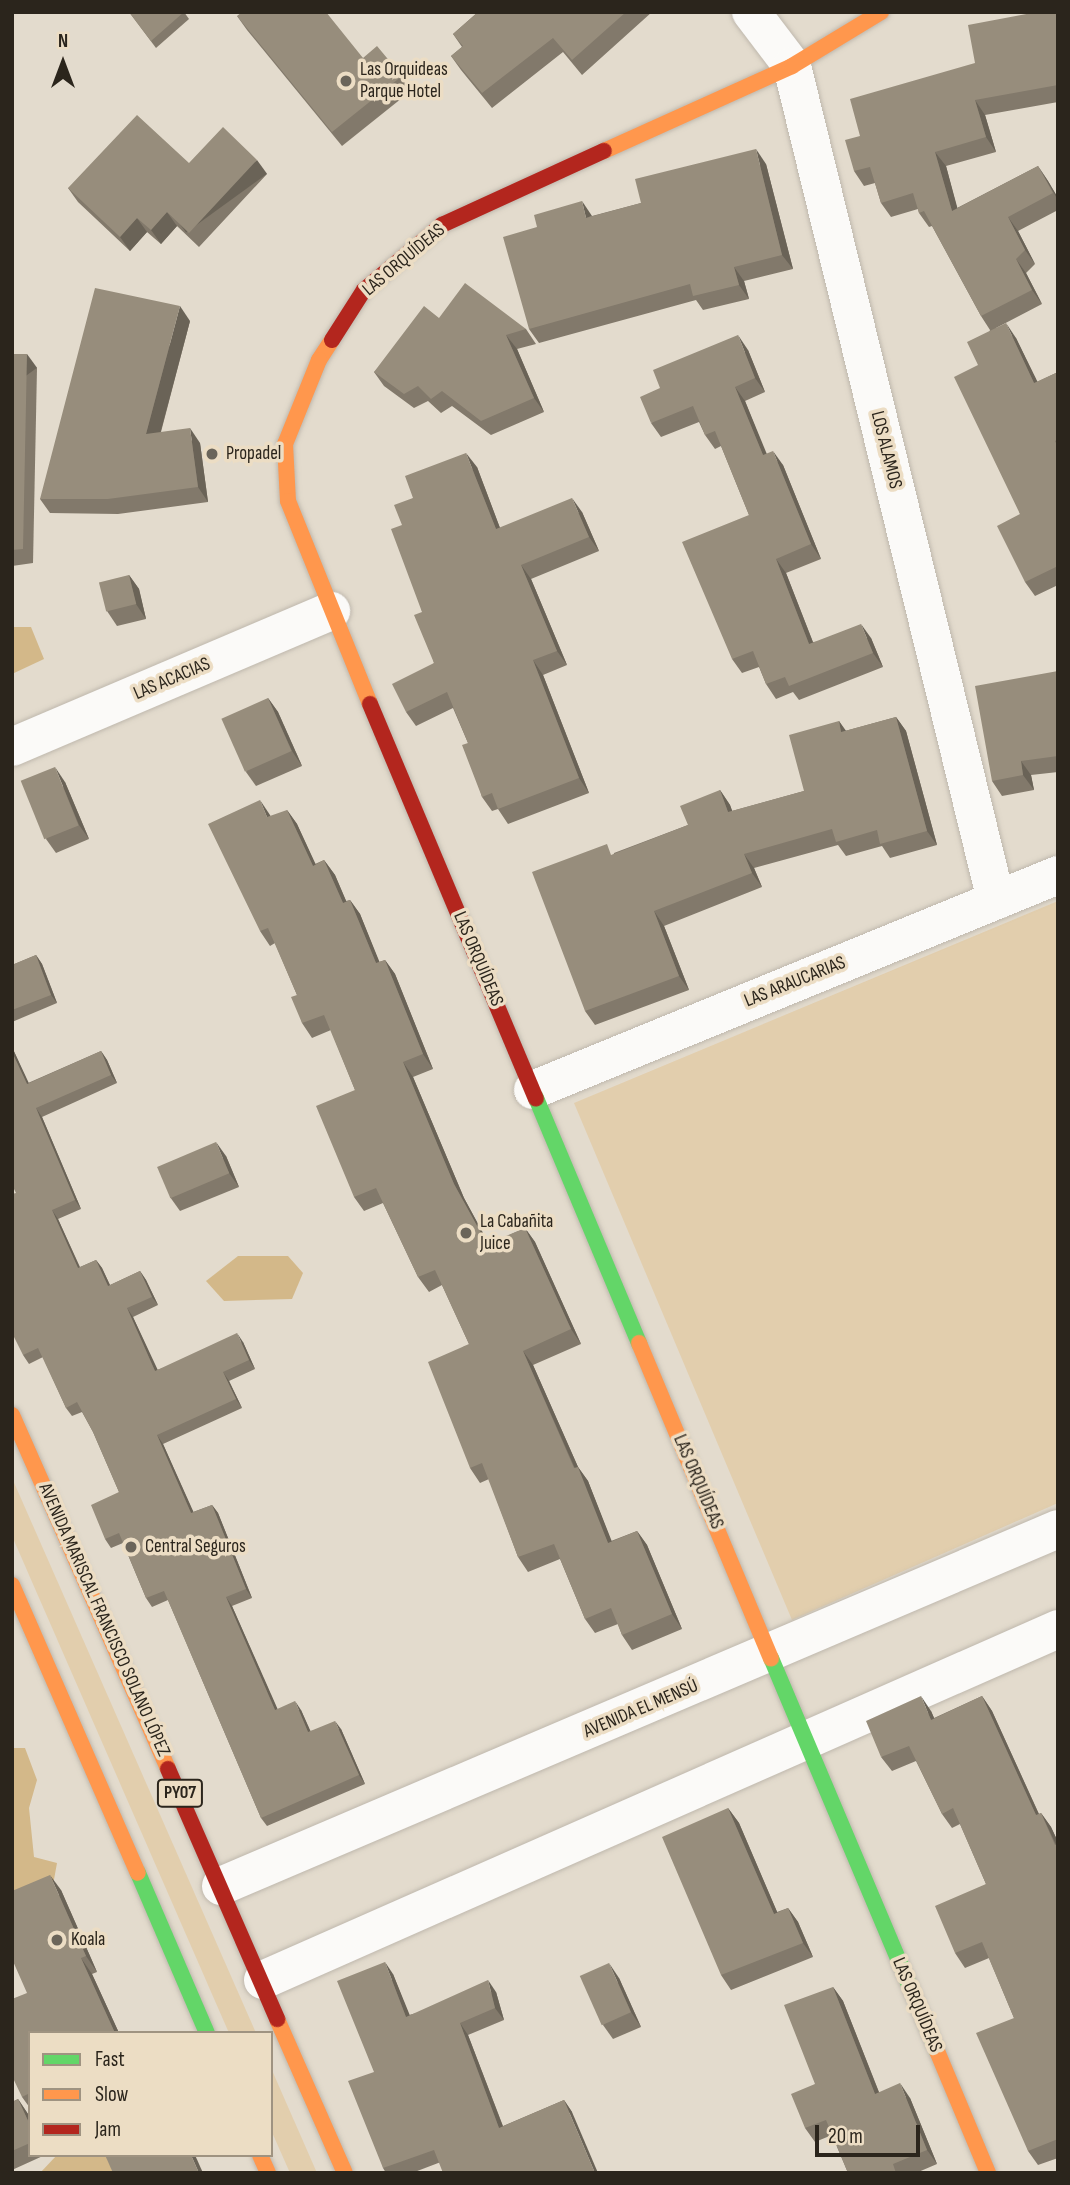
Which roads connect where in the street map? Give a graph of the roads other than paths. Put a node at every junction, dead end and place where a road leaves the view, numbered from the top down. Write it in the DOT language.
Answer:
graph roads {
  1 [pos="751,12"];
  2 [pos="881,12"];
  3 [pos="793,66"];
  4 [pos="331,611"];
  5 [pos="12,747"];
  6 [pos="1058,875"];
  7 [pos="996,900"];
  8 [pos="533,1090"];
  9 [pos="12,1415"];
  10 [pos="1058,1529"];
  11 [pos="12,1585"];
  12 [pos="1058,1629"];
  13 [pos="771,1655"];
  14 [pos="806,1740"];
  15 [pos="221,1886"];
  16 [pos="263,1980"];
  17 [pos="206,2031"];
  18 [pos="261,2157"];
  19 [pos="268,2173"];
  20 [pos="345,2173"];
  21 [pos="988,2173"];
  1 -- 3 [label="street, LOS ALAMOS"];
  2 -- 3 [label="street, LAS ORQUÍDEAS"];
  3 -- 4 [label="street, LAS ORQUÍDEAS"];
  3 -- 7 [label="street, LOS ALAMOS"];
  4 -- 5 [label="street, LAS ACACIAS"];
  4 -- 8 [label="street, LAS ORQUÍDEAS"];
  6 -- 7 [label="street, LAS ARAUCARIAS"];
  7 -- 8 [label="street, LAS ARAUCARIAS"];
  8 -- 13 [label="street, LAS ORQUÍDEAS"];
  9 -- 15 [label="street, AVENIDA MARISCAL FRANCISCO SOLANO LÓPEZ / PY07"];
  10 -- 13 [label="street, AVENIDA EL MENSÚ"];
  11 -- 17 [label="street"];
  12 -- 14 [label="street"];
  13 -- 14 [label="street, LAS ORQUÍDEAS"];
  13 -- 15 [label="street, AVENIDA EL MENSÚ"];
  14 -- 16 [label="street"];
  14 -- 21 [label="street, LAS ORQUÍDEAS"];
  15 -- 16 [label="street, AVENIDA MARISCAL FRANCISCO SOLANO LÓPEZ / PY07"];
  16 -- 20 [label="street, AVENIDA MARISCAL FRANCISCO SOLANO LÓPEZ / PY07"];
  18 -- 19 [label="street"];
}
